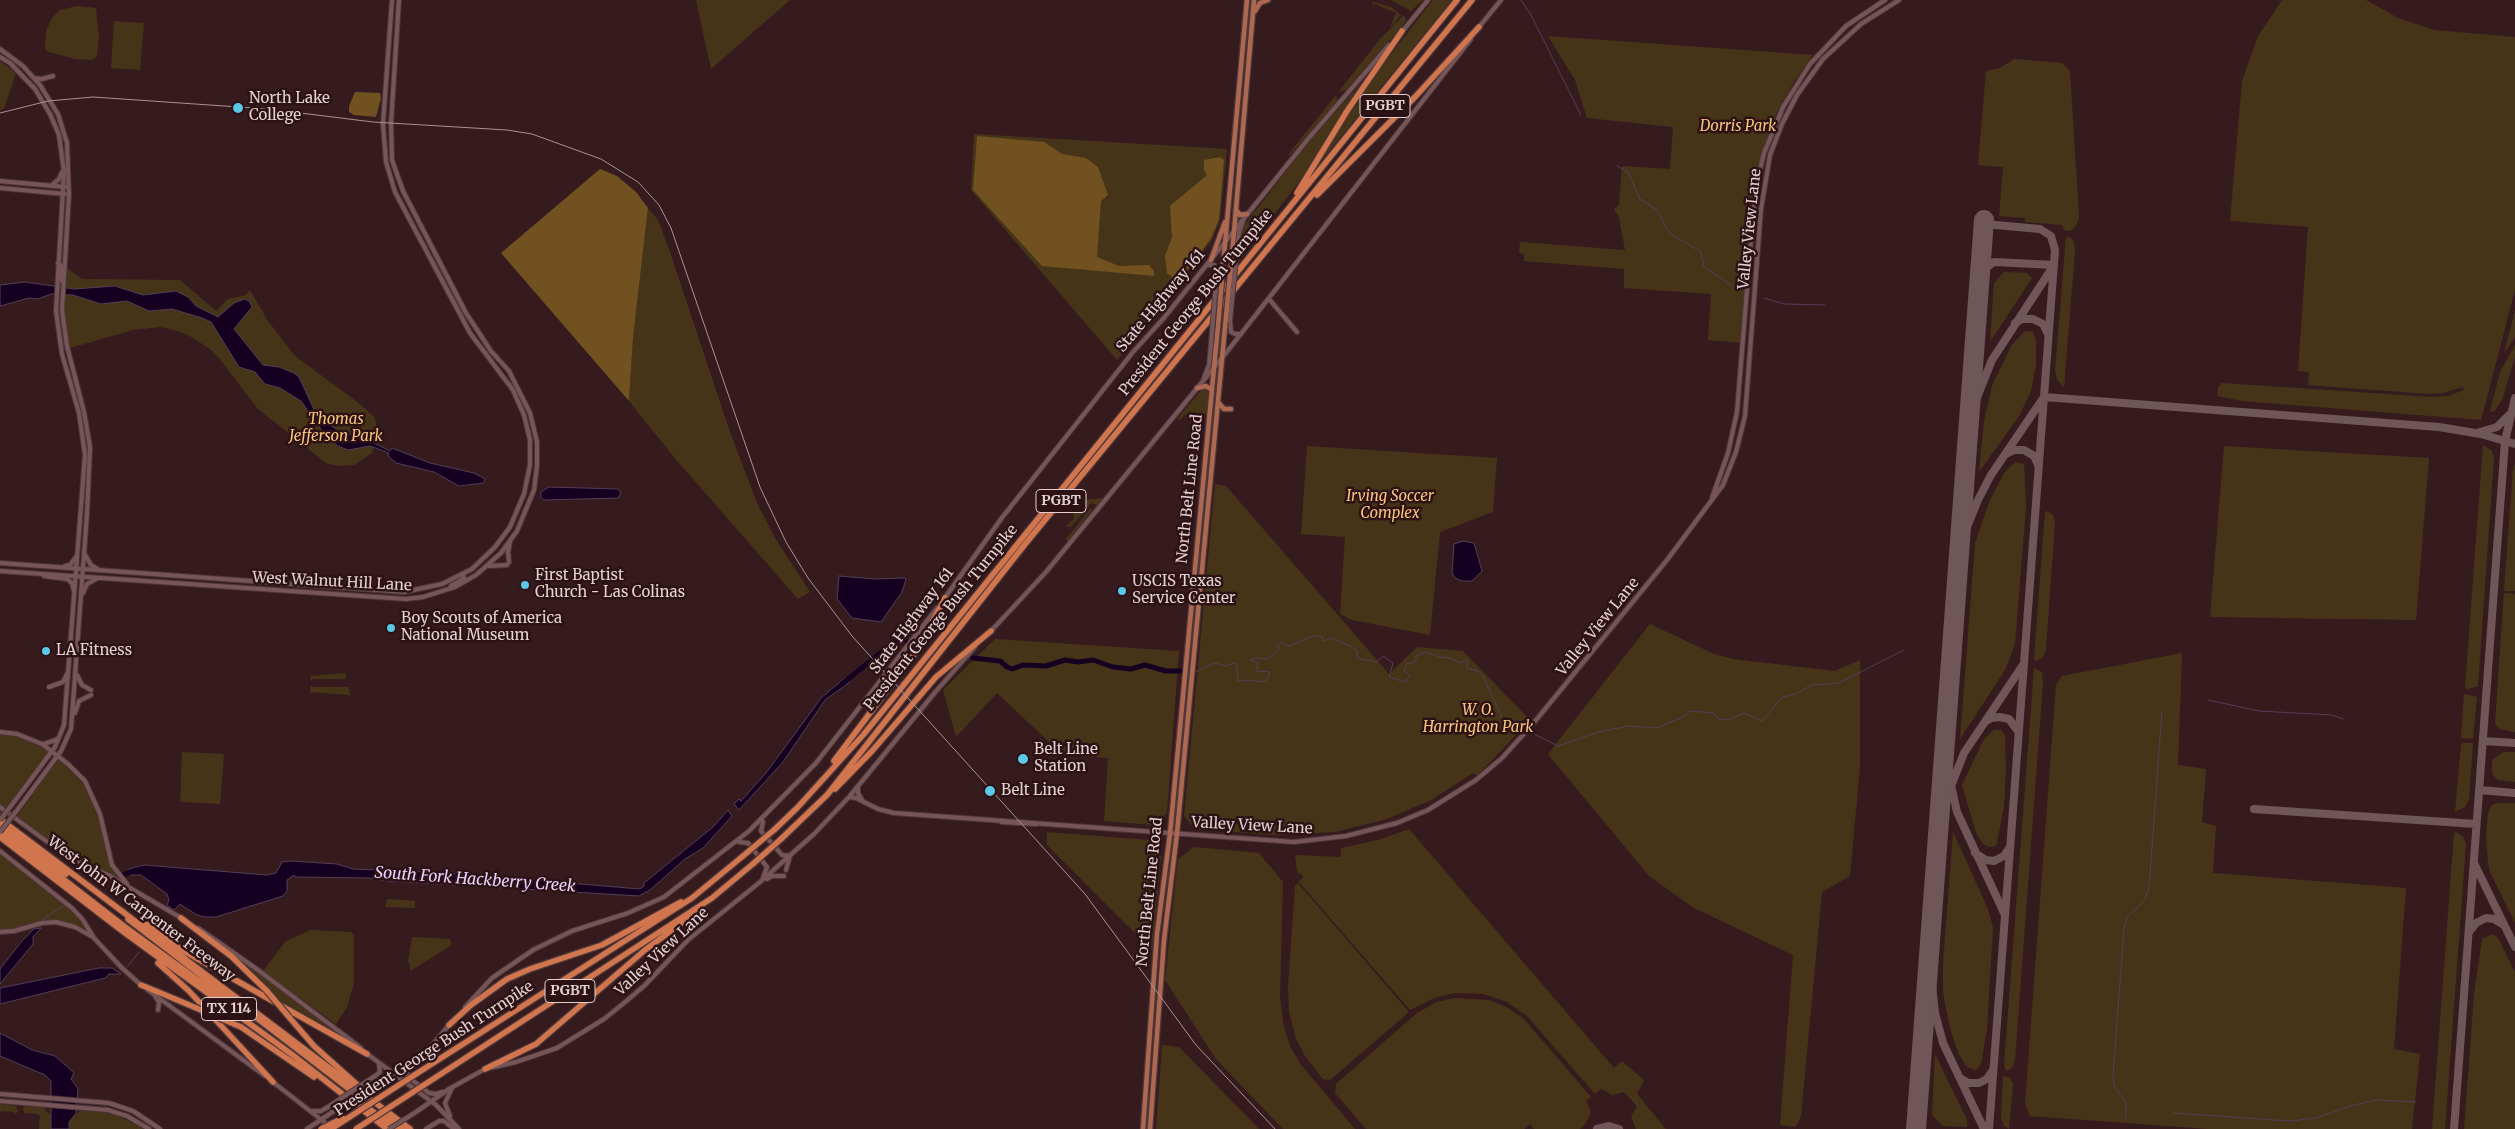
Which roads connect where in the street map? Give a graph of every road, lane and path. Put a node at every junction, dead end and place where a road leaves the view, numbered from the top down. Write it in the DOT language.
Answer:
graph roads {
  1 [pos="392,0"];
  2 [pos="399,0"];
  3 [pos="1240,0"];
  4 [pos="1247,0"];
  5 [pos="1254,0"];
  6 [pos="1268,0"];
  7 [pos="1428,0"];
  8 [pos="1457,0"];
  9 [pos="1472,0"];
  10 [pos="1501,0"];
  11 [pos="1885,0"];
  12 [pos="1899,0"];
  13 [pos="1246,9"];
  14 [pos="1253,17"];
  15 [pos="1479,27"];
  16 [pos="1402,31"];
  17 [pos="0,49"];
  18 [pos="0,57"];
  19 [pos="53,76"];
  20 [pos="34,78"];
  21 [pos="1233,152"];
  22 [pos="1241,153"];
  23 [pos="392,160"];
  24 [pos="63,162"];
  25 [pos="386,162"];
  26 [pos="0,181"];
  27 [pos="52,185"];
  28 [pos="63,186"];
  29 [pos="0,188"];
  30 [pos="69,188"];
  31 [pos="63,194"];
  32 [pos="69,195"];
  33 [pos="1288,209"];
  34 [pos="1236,210"];
  35 [pos="1228,212"];
  36 [pos="1299,212"];
  37 [pos="1246,215"];
  38 [pos="1234,230"];
  39 [pos="1225,241"];
  40 [pos="1210,260"];
  41 [pos="58,263"];
  42 [pos="1206,265"];
  43 [pos="63,283"];
  44 [pos="1269,299"];
  45 [pos="1297,332"];
  46 [pos="1241,334"];
  47 [pos="1222,357"];
  48 [pos="1214,367"];
  49 [pos="1203,380"];
  50 [pos="1197,388"];
  51 [pos="1212,390"];
  52 [pos="1218,401"];
  53 [pos="1231,409"];
  54 [pos="1710,504"];
  55 [pos="511,540"];
  56 [pos="78,553"];
  57 [pos="84,553"];
  58 [pos="0,564"];
  59 [pos="487,567"];
  60 [pos="58,568"];
  61 [pos="77,569"];
  62 [pos="83,569"];
  63 [pos="0,571"];
  64 [pos="104,571"];
  65 [pos="34,573"];
  66 [pos="463,574"];
  67 [pos="76,576"];
  68 [pos="83,577"];
  69 [pos="98,578"];
  70 [pos="444,590"];
  71 [pos="75,595"];
  72 [pos="82,595"];
  73 [pos="945,598"];
  74 [pos="991,631"];
  75 [pos="70,668"];
  76 [pos="76,673"];
  77 [pos="49,687"];
  78 [pos="73,717"];
  79 [pos="0,732"];
  80 [pos="60,738"];
  81 [pos="42,744"];
  82 [pos="52,752"];
  83 [pos="57,756"];
  84 [pos="858,786"];
  85 [pos="814,789"];
  86 [pos="827,795"];
  87 [pos="849,797"];
  88 [pos="862,800"];
  89 [pos="0,807"];
  90 [pos="768,814"];
  91 [pos="0,820"];
  92 [pos="0,825"];
  93 [pos="0,831"];
  94 [pos="1177,833"];
  95 [pos="1170,834"];
  96 [pos="0,839"];
  97 [pos="736,842"];
  98 [pos="0,851"];
  99 [pos="790,856"];
  100 [pos="786,870"];
  101 [pos="784,876"];
  102 [pos="760,882"];
  103 [pos="130,888"];
  104 [pos="692,898"];
  105 [pos="712,898"];
  106 [pos="180,918"];
  107 [pos="141,924"];
  108 [pos="0,932"];
  109 [pos="125,933"];
  110 [pos="94,938"];
  111 [pos="141,985"];
  112 [pos="151,992"];
  113 [pos="170,1006"];
  114 [pos="449,1025"];
  115 [pos="367,1054"];
  116 [pos="417,1058"];
  117 [pos="378,1062"];
  118 [pos="485,1069"];
  119 [pos="393,1073"];
  120 [pos="273,1082"];
  121 [pos="451,1088"];
  122 [pos="339,1091"];
  123 [pos="0,1094"];
  124 [pos="432,1101"];
  125 [pos="0,1102"];
  126 [pos="363,1108"];
  127 [pos="380,1108"];
  128 [pos="311,1111"];
  129 [pos="321,1120"];
  130 [pos="452,1120"];
  131 [pos="308,1128"];
  132 [pos="149,1129"];
  133 [pos="160,1129"];
  134 [pos="321,1129"];
  135 [pos="326,1129"];
  136 [pos="332,1129"];
  137 [pos="357,1129"];
  138 [pos="388,1129"];
  139 [pos="395,1129"];
  140 [pos="402,1129"];
  141 [pos="410,1129"];
  142 [pos="426,1129"];
  143 [pos="454,1129"];
  144 [pos="458,1129"];
  145 [pos="1143,1129"];
  146 [pos="1150,1129"];
  1 -- 25 [label="main road, West Walnut Hill Lane"];
  2 -- 23 [label="main road, West Walnut Hill Lane"];
  3 -- 13 [label="main road"];
  4 -- 13 [label="main road, North Belt Line Road"];
  5 -- 14 [label="main road, North Belt Line Road"];
  6 -- 14 [label="main road"];
  7 -- 16 [label="main road, State Highway 161"];
  8 -- 33 [label="highway, President George Bush Turnpike / PGBT"];
  9 -- 36 [label="highway, President George Bush Turnpike / PGBT"];
  10 -- 15 [label="main road"];
  11 -- 54 [label="main road, Valley View Lane"];
  12 -- 54 [label="main road, Valley View Lane"];
  13 -- 21 [label="main road, North Belt Line Road"];
  14 -- 22 [label="main road, North Belt Line Road"];
  15 -- 36 [label="highway"];
  15 -- 44 [label="main road"];
  16 -- 33 [label="highway"];
  16 -- 37 [label="main road, State Highway 161"];
  17 -- 20 [label="main road"];
  18 -- 24 [label="main road"];
  19 -- 20 [label="main road"];
  20 -- 30 [label="main road"];
  21 -- 22 [label="main road"];
  21 -- 35 [label="main road, North Belt Line Road"];
  22 -- 34 [label="main road, North Belt Line Road"];
  23 -- 25 [label="main road"];
  23 -- 55 [label="main road, West Walnut Hill Lane"];
  24 -- 27 [label="main road"];
  24 -- 28 [label="main road"];
  25 -- 66 [label="main road, West Walnut Hill Lane"];
  26 -- 27 [label="main road"];
  27 -- 28 [label="main road"];
  28 -- 30 [label="main road"];
  28 -- 31 [label="main road"];
  29 -- 31 [label="main road"];
  30 -- 32 [label="main road"];
  31 -- 32 [label="main road"];
  31 -- 41 [label="main road"];
  32 -- 43 [label="main road"];
  33 -- 85 [label="highway, President George Bush Turnpike / PGBT"];
  34 -- 37 [label="main road"];
  34 -- 38 [label="main road, North Belt Line Road"];
  35 -- 39 [label="main road, North Belt Line Road"];
  35 -- 40 [label="main road"];
  36 -- 86 [label="highway, President George Bush Turnpike / PGBT"];
  37 -- 38 [label="main road, State Highway 161"];
  37 -- 46 [label="main road, bridge"];
  38 -- 39 [label="main road, State Highway 161"];
  38 -- 47 [label="main road, North Belt Line Road, bridge"];
  39 -- 40 [label="main road, State Highway 161"];
  39 -- 48 [label="main road, North Belt Line Road, bridge"];
  40 -- 42 [label="main road, State Highway 161"];
  41 -- 43 [label="main road"];
  41 -- 56 [label="main road"];
  42 -- 49 [label="main road, bridge"];
  42 -- 73 [label="main road, State Highway 161"];
  43 -- 57 [label="main road"];
  44 -- 45 [label="main road"];
  44 -- 46 [label="main road"];
  46 -- 47 [label="main road"];
  47 -- 48 [label="main road"];
  47 -- 52 [label="main road, North Belt Line Road"];
  48 -- 49 [label="main road"];
  48 -- 51 [label="main road, North Belt Line Road"];
  49 -- 50 [label="main road"];
  50 -- 51 [label="main road"];
  50 -- 74 [label="main road"];
  51 -- 95 [label="main road, North Belt Line Road"];
  52 -- 53 [label="main road"];
  52 -- 94 [label="main road, North Belt Line Road"];
  54 -- 94 [label="main road, Valley View Lane"];
  55 -- 59 [label="main road, West Walnut Hill Lane"];
  55 -- 59 [label="main road"];
  56 -- 60 [label="main road"];
  56 -- 61 [label="main road"];
  57 -- 62 [label="main road"];
  57 -- 64 [label="main road"];
  58 -- 60 [label="main road, West Walnut Hill Lane"];
  59 -- 70 [label="main road, West Walnut Hill Lane"];
  60 -- 61 [label="main road, West Walnut Hill Lane"];
  61 -- 62 [label="main road, West Walnut Hill Lane"];
  61 -- 67 [label="main road"];
  62 -- 64 [label="main road, West Walnut Hill Lane"];
  62 -- 68 [label="main road"];
  63 -- 65 [label="main road, West Walnut Hill Lane"];
  64 -- 66 [label="main road, West Walnut Hill Lane"];
  65 -- 67 [label="main road, West Walnut Hill Lane"];
  65 -- 71 [label="main road"];
  66 -- 70 [label="main road"];
  67 -- 68 [label="main road, West Walnut Hill Lane"];
  67 -- 71 [label="main road"];
  68 -- 69 [label="main road, West Walnut Hill Lane"];
  68 -- 72 [label="main road"];
  69 -- 70 [label="main road, West Walnut Hill Lane"];
  69 -- 72 [label="main road"];
  71 -- 75 [label="main road"];
  72 -- 76 [label="main road"];
  73 -- 85 [label="highway"];
  73 -- 90 [label="main road, State Highway 161"];
  74 -- 84 [label="main road"];
  74 -- 86 [label="highway"];
  75 -- 77 [label="main road"];
  75 -- 80 [label="main road"];
  76 -- 78 [label="main road"];
  76 -- 78 [label="main road"];
  78 -- 83 [label="main road"];
  79 -- 81 [label="main road"];
  80 -- 81 [label="main road"];
  80 -- 82 [label="main road"];
  81 -- 82 [label="main road"];
  82 -- 83 [label="main road"];
  82 -- 91 [label="main road, bridge"];
  83 -- 93 [label="main road, bridge"];
  83 -- 103 [label="main road"];
  84 -- 87 [label="main road"];
  84 -- 88 [label="main road"];
  85 -- 104 [label="highway, President George Bush Turnpike / PGBT, bridge"];
  86 -- 105 [label="highway, President George Bush Turnpike / PGBT, bridge"];
  87 -- 88 [label="main road, Valley View Lane"];
  87 -- 99 [label="main road, Valley View Lane"];
  88 -- 95 [label="main road, Valley View Lane"];
  89 -- 103 [label="main road, West John W Carpenter Freeway"];
  90 -- 97 [label="main road, State Highway 161"];
  90 -- 99 [label="main road"];
  91 -- 107 [label="highway, West John W Carpenter Freeway / TX 114"];
  92 -- 140 [label="highway"];
  93 -- 139 [label="highway"];
  94 -- 95 [label="main road, Valley View Lane"];
  94 -- 146 [label="main road, North Belt Line Road"];
  95 -- 145 [label="main road, North Belt Line Road"];
  96 -- 109 [label="highway, West John W Carpenter Freeway / TX 114"];
  97 -- 102 [label="main road"];
  97 -- 114 [label="main road, State Highway 161"];
  98 -- 110 [label="main road"];
  99 -- 100 [label="main road"];
  99 -- 102 [label="main road, Valley View Lane"];
  101 -- 102 [label="main road"];
  102 -- 118 [label="main road, Valley View Lane"];
  103 -- 106 [label="main road, West John W Carpenter Freeway"];
  104 -- 114 [label="highway"];
  104 -- 126 [label="highway, President George Bush Turnpike / PGBT, bridge"];
  105 -- 118 [label="highway"];
  105 -- 137 [label="highway, President George Bush Turnpike / PGBT, bridge"];
  106 -- 115 [label="main road, West John W Carpenter Freeway"];
  106 -- 127 [label="highway, bridge"];
  107 -- 115 [label="highway"];
  107 -- 127 [label="highway, West John W Carpenter Freeway / TX 114"];
  108 -- 110 [label="main road"];
  109 -- 120 [label="highway"];
  109 -- 122 [label="highway, West John W Carpenter Freeway / TX 114"];
  110 -- 111 [label="main road"];
  111 -- 112 [label="main road"];
  111 -- 122 [label="highway, bridge"];
  112 -- 113 [label="main road"];
  112 -- 113 [label="main road"];
  113 -- 120 [label="main road"];
  114 -- 116 [label="main road, State Highway 161"];
  115 -- 117 [label="main road, West John W Carpenter Freeway"];
  116 -- 119 [label="main road, State Highway 161"];
  116 -- 121 [label="main road"];
  117 -- 119 [label="main road, West John W Carpenter Freeway"];
  117 -- 128 [label="main road, bridge"];
  118 -- 121 [label="main road, Valley View Lane"];
  119 -- 124 [label="main road, West John W Carpenter Freeway"];
  119 -- 129 [label="main road, State Highway 161, bridge"];
  120 -- 128 [label="main road"];
  121 -- 124 [label="main road, Valley View Lane"];
  121 -- 130 [label="main road"];
  122 -- 138 [label="highway, West John W Carpenter Freeway / TX 114"];
  123 -- 133 [label="main road"];
  124 -- 130 [label="main road, West John W Carpenter Freeway"];
  124 -- 138 [label="main road, Valley View Lane, bridge"];
  125 -- 132 [label="main road"];
  126 -- 134 [label="highway, bridge"];
  126 -- 136 [label="highway, President George Bush Turnpike / PGBT, bridge"];
  127 -- 141 [label="highway, West John W Carpenter Freeway / TX 114"];
  128 -- 129 [label="main road"];
  129 -- 131 [label="main road, State Highway 161"];
  129 -- 136 [label="main road"];
  130 -- 144 [label="main road, West John W Carpenter Freeway"];
  131 -- 135 [label="main road"];
  142 -- 143 [label="main road"];
}
